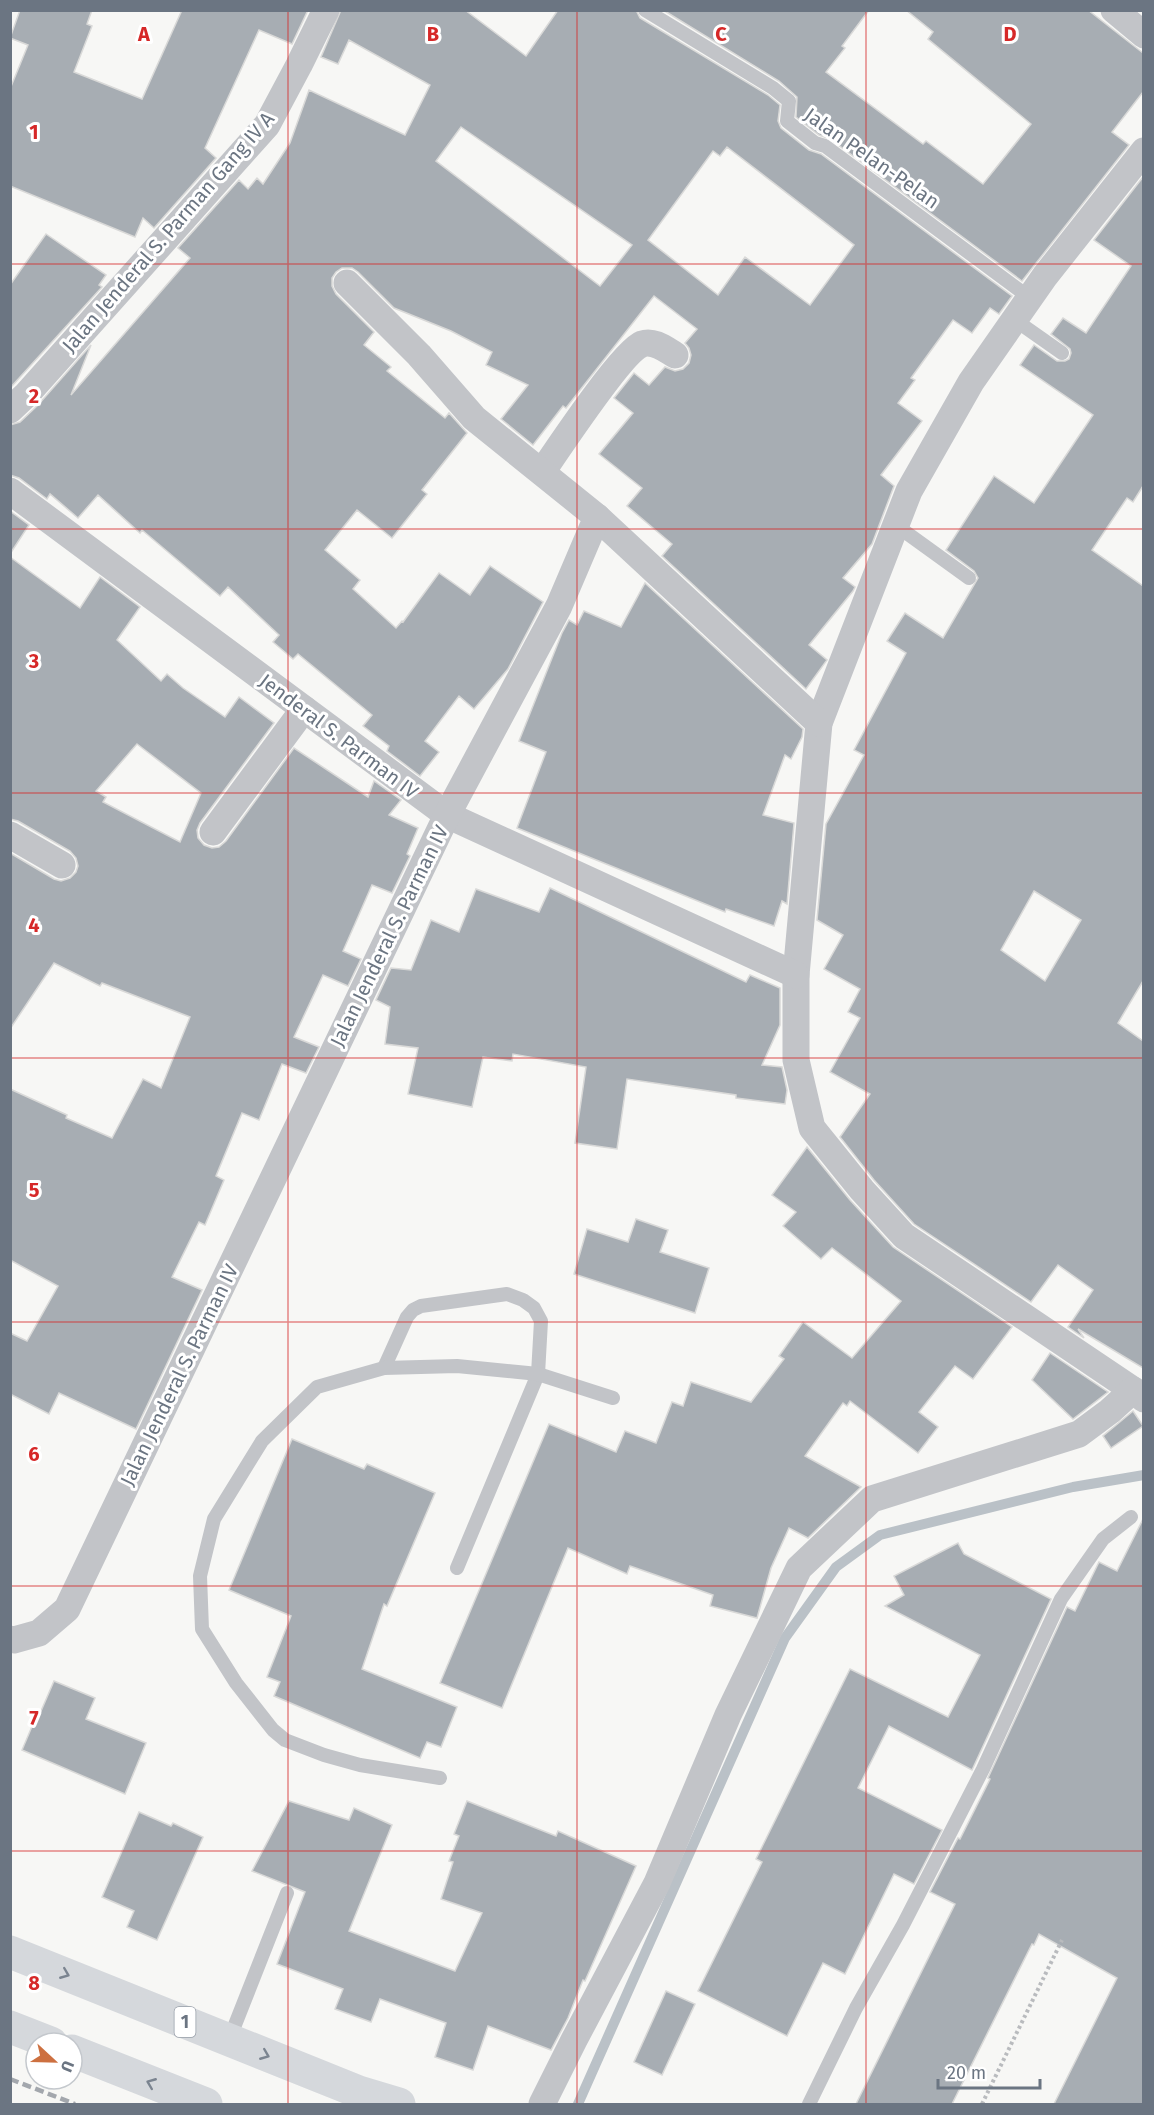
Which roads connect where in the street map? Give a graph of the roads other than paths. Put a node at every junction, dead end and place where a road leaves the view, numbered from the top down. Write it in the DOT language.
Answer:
graph roads {
  1 [pos="326,10"];
  2 [pos="645,10"];
  3 [pos="1114,10"];
  4 [pos="1143,35"];
  5 [pos="1143,151"];
  6 [pos="347,283"];
  7 [pos="1030,298"];
  8 [pos="1015,320"];
  9 [pos="1062,353"];
  10 [pos="675,355"];
  11 [pos="10,410"];
  12 [pos="542,472"];
  13 [pos="10,491"];
  14 [pos="597,517"];
  15 [pos="897,526"];
  16 [pos="969,578"];
  17 [pos="304,709"];
  18 [pos="819,723"];
  19 [pos="447,815"];
  20 [pos="213,832"];
  21 [pos="10,835"];
  22 [pos="62,865"];
  23 [pos="796,975"];
  24 [pos="384,1368"];
  25 [pos="538,1374"];
  26 [pos="1138,1395"];
  27 [pos="614,1398"];
  28 [pos="1131,1517"];
  29 [pos="457,1568"];
  30 [pos="10,1639"];
  31 [pos="440,1778"];
  32 [pos="287,1893"];
  33 [pos="10,1952"];
  34 [pos="10,2027"];
  35 [pos="24,2032"];
  36 [pos="229,2040"];
  37 [pos="84,2057"];
  38 [pos="371,2098"];
  39 [pos="206,2104"];
  40 [pos="399,2104"];
  41 [pos="542,2104"];
  42 [pos="809,2104"];
  1 -- 11 [label="street, Jalan Jenderal S. Parman Gang IV A"];
  2 -- 7 [label="lane, Jalan Pelan-Pelan"];
  3 -- 4 [label="street"];
  5 -- 7 [label="street"];
  6 -- 12 [label="street"];
  7 -- 8 [label="street"];
  8 -- 9 [label="lane"];
  8 -- 15 [label="street"];
  10 -- 12 [label="street"];
  12 -- 14 [label="street"];
  13 -- 17 [label="street, Jenderal S. Parman IV"];
  14 -- 18 [label="street"];
  14 -- 19 [label="street, Jalan Jenderal S. Parman IV"];
  15 -- 16 [label="lane"];
  15 -- 18 [label="street"];
  17 -- 19 [label="street, Jenderal S. Parman IV"];
  17 -- 20 [label="street"];
  18 -- 23 [label="street"];
  19 -- 23 [label="street, Jenderal S. Parman IV"];
  19 -- 30 [label="street, Jalan Jenderal S. Parman IV"];
  21 -- 22 [label="street"];
  23 -- 26 [label="street"];
  24 -- 25 [label="lane"];
  24 -- 25 [label="lane"];
  24 -- 31 [label="lane"];
  25 -- 27 [label="lane"];
  25 -- 29 [label="lane"];
  26 -- 41 [label="street"];
  28 -- 42 [label="lane"];
  32 -- 36 [label="lane"];
  33 -- 36 [label="highway, 1, one-way"];
  34 -- 35 [label="highway"];
  36 -- 38 [label="highway, 1, one-way"];
  39 -- 37 [label="highway, one-way"];
  38 -- 40 [label="highway"];
}
